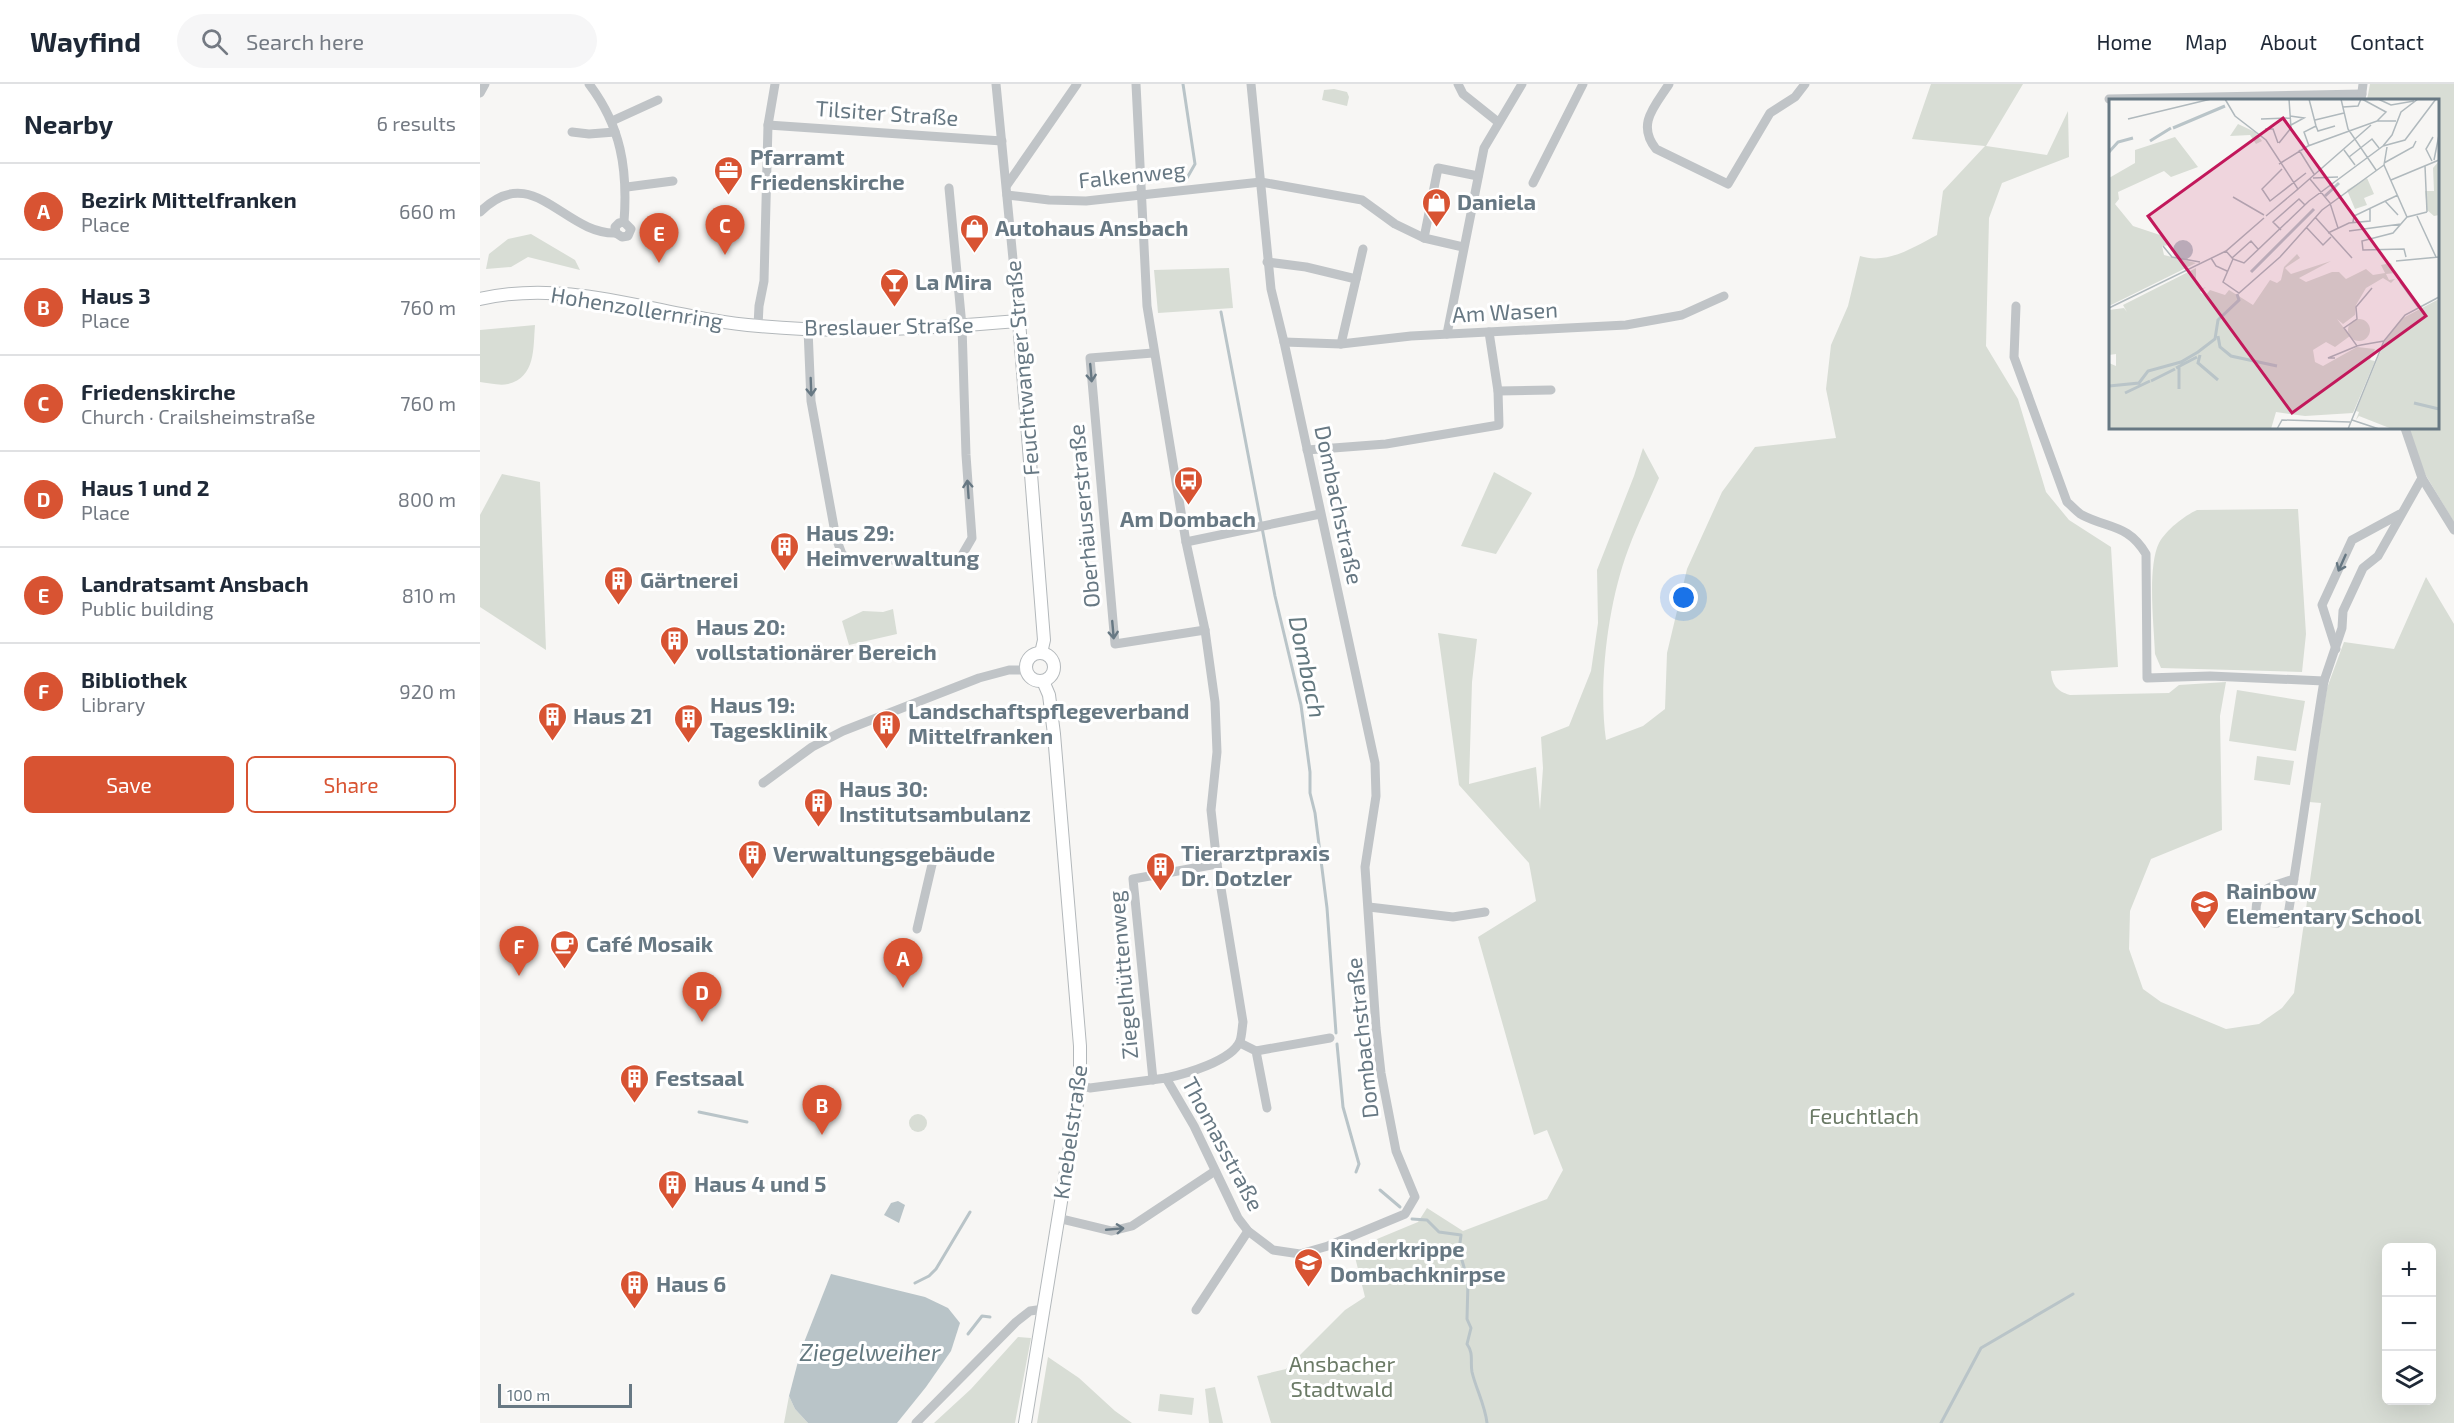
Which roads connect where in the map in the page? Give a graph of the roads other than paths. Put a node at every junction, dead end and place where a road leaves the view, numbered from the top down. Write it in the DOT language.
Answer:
graph roads {
  1 [pos="485,84"];
  2 [pos="589,84"];
  3 [pos="775,84"];
  4 [pos="996,84"];
  5 [pos="1077,84"];
  6 [pos="1136,84"];
  7 [pos="1251,84"];
  8 [pos="1458,84"];
  9 [pos="1522,84"];
  10 [pos="1583,84"];
  11 [pos="1669,84"];
  12 [pos="1805,84"];
  13 [pos="480,93"];
  14 [pos="2362,93"];
  15 [pos="2109,99"];
  16 [pos="658,100"];
  17 [pos="612,122"];
  18 [pos="1498,122"];
  19 [pos="768,125"];
  20 [pos="572,132"];
  21 [pos="615,132"];
  22 [pos="1002,141"];
  23 [pos="1478,176"];
  24 [pos="673,181"];
  25 [pos="1261,182"];
  26 [pos="1533,183"];
  27 [pos="627,188"];
  28 [pos="949,188"];
  29 [pos="1007,190"];
  30 [pos="1142,196"];
  31 [pos="480,212"];
  32 [pos="1424,238"];
  33 [pos="1463,248"];
  34 [pos="1363,249"];
  35 [pos="1267,262"];
  36 [pos="1356,279"];
  37 [pos="1724,296"];
  38 [pos="480,299"];
  39 [pos="2016,306"];
  40 [pos="1019,321"];
  41 [pos="758,326"];
  42 [pos="962,326"];
  43 [pos="808,329"];
  44 [pos="1490,332"];
  45 [pos="1447,334"];
  46 [pos="1284,342"];
  47 [pos="1341,344"];
  48 [pos="1154,353"];
  49 [pos="1551,390"];
  50 [pos="1498,391"];
  51 [pos="2405,429"];
  52 [pos="1306,450"];
  53 [pos="2422,478"];
  54 [pos="1320,514"];
  55 [pos="2400,514"];
  56 [pos="2454,530"];
  57 [pos="1186,542"];
  58 [pos="1205,630"];
  59 [pos="2336,649"];
  60 [pos="1041,653"];
  61 [pos="1026,670"];
  62 [pos="1043,681"];
  63 [pos="2324,681"];
  64 [pos="763,783"];
  65 [pos="934,856"];
  66 [pos="1216,864"];
  67 [pos="2294,879"];
  68 [pos="1369,907"];
  69 [pos="1485,912"];
  70 [pos="917,929"];
  71 [pos="1330,1038"];
  72 [pos="1240,1043"];
  73 [pos="1256,1051"];
  74 [pos="1166,1078"];
  75 [pos="1153,1080"];
  76 [pos="1080,1085"];
  77 [pos="1267,1108"];
  78 [pos="1215,1171"];
  79 [pos="1414,1197"];
  80 [pos="1058,1218"];
  81 [pos="1248,1231"];
  82 [pos="1044,1309"];
  83 [pos="1196,1310"];
  84 [pos="916,1423"];
  85 [pos="1024,1423"];
  1 -- 13 [label="street"];
  2 -- 17 [label="street"];
  3 -- 19 [label="street"];
  4 -- 22 [label="street, Feuchtwanger Straße"];
  5 -- 29 [label="street"];
  6 -- 30 [label="street"];
  7 -- 25 [label="street, Dombachstraße"];
  8 -- 18 [label="street"];
  9 -- 18 [label="street"];
  10 -- 26 [label="street"];
  11 -- 12 [label="street"];
  14 -- 15 [label="street"];
  16 -- 17 [label="street"];
  17 -- 21 [label="street"];
  18 -- 23 [label="street"];
  19 -- 22 [label="street, Tilsiter Straße"];
  19 -- 41 [label="street"];
  20 -- 21 [label="street"];
  21 -- 27 [label="street"];
  22 -- 29 [label="street, Feuchtwanger Straße"];
  23 -- 32 [label="street"];
  23 -- 33 [label="street"];
  24 -- 27 [label="street"];
  25 -- 30 [label="street, Falkenweg"];
  25 -- 32 [label="street, Falkenweg"];
  25 -- 35 [label="street, Dombachstraße"];
  27 -- 31 [label="street"];
  28 -- 42 [label="street"];
  29 -- 30 [label="street, Falkenweg"];
  29 -- 40 [label="street, Feuchtwanger Straße"];
  30 -- 48 [label="street"];
  32 -- 33 [label="street, Falkenweg"];
  33 -- 45 [label="street"];
  34 -- 36 [label="street"];
  35 -- 36 [label="street"];
  35 -- 46 [label="street, Dombachstraße"];
  36 -- 47 [label="street"];
  37 -- 44 [label="street, Am Wasen"];
  38 -- 41 [label="main road, Hohenzollernring"];
  39 -- 63 [label="street"];
  40 -- 42 [label="main road, Breslauer Straße"];
  40 -- 60 [label="main road, Feuchtwanger Straße"];
  41 -- 43 [label="main road, Breslauer Straße"];
  42 -- 43 [label="main road, Breslauer Straße"];
  43 -- 42 [label="street, one-way"];
  44 -- 45 [label="street, Am Wasen"];
  44 -- 50 [label="street"];
  45 -- 47 [label="street, Am Wasen"];
  46 -- 47 [label="street, Am Wasen"];
  46 -- 52 [label="street, Dombachstraße"];
  48 -- 57 [label="street"];
  48 -- 58 [label="street, Oberhäuserstraße, one-way"];
  49 -- 50 [label="street"];
  50 -- 52 [label="street"];
  51 -- 53 [label="street"];
  52 -- 54 [label="street, Dombachstraße"];
  53 -- 55 [label="street"];
  53 -- 56 [label="street"];
  54 -- 57 [label="street"];
  54 -- 68 [label="street, Dombachstraße"];
  55 -- 59 [label="street"];
  55 -- 59 [label="street, one-way"];
  57 -- 58 [label="street"];
  58 -- 66 [label="street"];
  59 -- 63 [label="street"];
  60 -- 61 [label="main road"];
  60 -- 62 [label="main road"];
  61 -- 62 [label="main road"];
  61 -- 64 [label="street"];
  62 -- 76 [label="main road, Knebelstraße"];
  63 -- 67 [label="street"];
  65 -- 70 [label="street"];
  66 -- 72 [label="street"];
  66 -- 75 [label="street, Ziegelhüttenweg"];
  67 -- 67 [label="street"];
  68 -- 69 [label="street"];
  68 -- 79 [label="street, Dombachstraße"];
  71 -- 73 [label="street"];
  72 -- 73 [label="street"];
  72 -- 74 [label="street"];
  73 -- 77 [label="street"];
  74 -- 75 [label="street, Thomasstraße"];
  74 -- 78 [label="street, Thomasstraße"];
  75 -- 76 [label="street, Thomasstraße"];
  76 -- 80 [label="main road, Knebelstraße"];
  80 -- 78 [label="street, one-way"];
  78 -- 81 [label="street, Thomasstraße"];
  79 -- 81 [label="street, Thomasstraße"];
  80 -- 82 [label="main road, Knebelstraße"];
  81 -- 83 [label="street"];
  82 -- 84 [label="street"];
  82 -- 85 [label="main road, Knebelstraße"];
}
